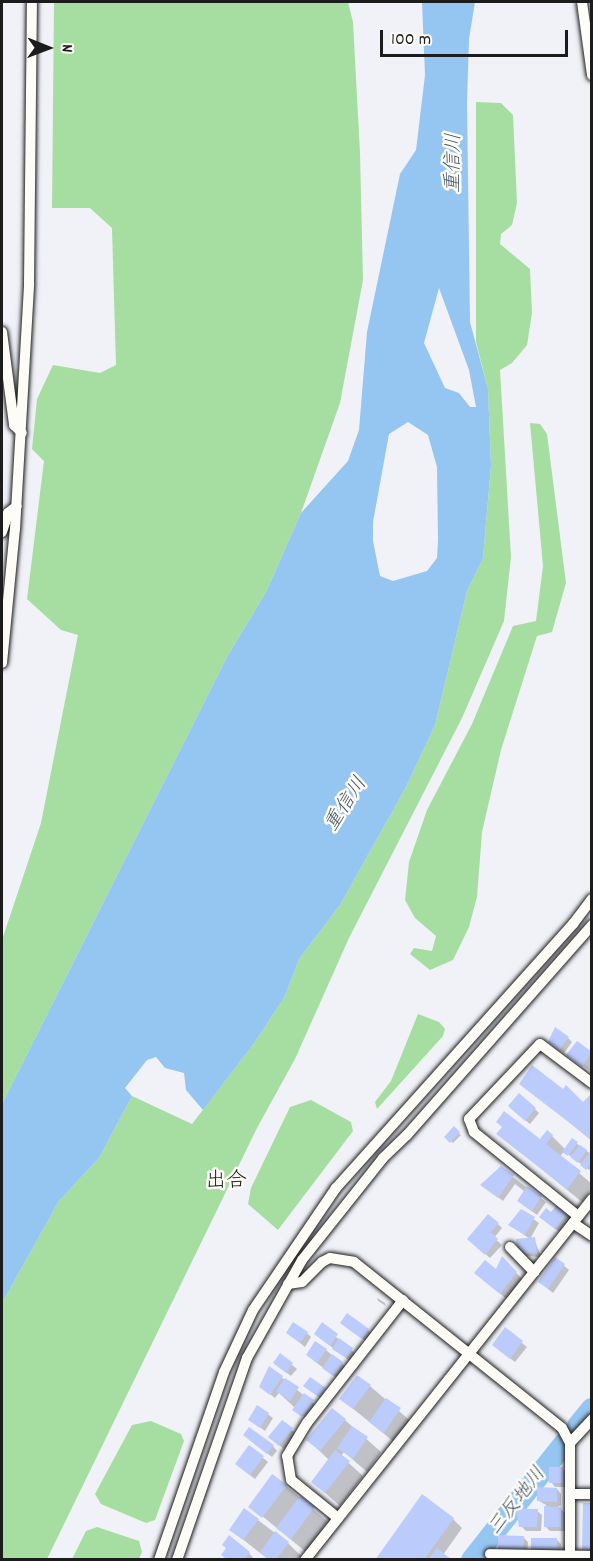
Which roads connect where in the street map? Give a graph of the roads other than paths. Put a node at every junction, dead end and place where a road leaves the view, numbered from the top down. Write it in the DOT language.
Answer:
graph roads {
  1 [pos="32,2"];
  2 [pos="582,2"];
  3 [pos="590,50"];
  4 [pos="591,75"];
  5 [pos="2,332"];
  6 [pos="22,433"];
  7 [pos="17,506"];
  8 [pos="2,532"];
  9 [pos="2,663"];
  10 [pos="591,898"];
  11 [pos="591,925"];
  12 [pos="591,1083"];
  13 [pos="591,1198"];
  14 [pos="575,1219"];
  15 [pos="591,1236"];
  16 [pos="510,1247"];
  17 [pos="534,1272"];
  18 [pos="288,1284"];
  19 [pos="403,1300"];
  20 [pos="253,1310"];
  21 [pos="470,1352"];
  22 [pos="247,1358"];
  23 [pos="591,1419"];
  24 [pos="570,1443"];
  25 [pos="571,1494"];
  26 [pos="591,1494"];
  27 [pos="338,1518"];
  28 [pos="490,1554"];
  29 [pos="591,1556"];
  30 [pos="570,1558"];
  31 [pos="159,1560"];
  32 [pos="177,1560"];
  33 [pos="305,1560"];
  1 -- 6 [label="street"];
  2 -- 3 [label="street"];
  3 -- 4 [label="street"];
  5 -- 6 [label="street"];
  6 -- 7 [label="street"];
  7 -- 8 [label="street"];
  7 -- 9 [label="street"];
  10 -- 20 [label="street"];
  11 -- 18 [label="street"];
  12 -- 14 [label="street"];
  13 -- 14 [label="street"];
  14 -- 15 [label="street"];
  14 -- 17 [label="street"];
  16 -- 17 [label="street"];
  17 -- 21 [label="street"];
  18 -- 19 [label="street"];
  18 -- 22 [label="street"];
  19 -- 21 [label="street"];
  19 -- 27 [label="street"];
  20 -- 22 [label="street"];
  20 -- 31 [label="street"];
  21 -- 24 [label="street"];
  21 -- 27 [label="street"];
  22 -- 32 [label="street"];
  23 -- 24 [label="street"];
  24 -- 25 [label="street"];
  25 -- 26 [label="street"];
  25 -- 30 [label="street"];
  27 -- 33 [label="street"];
  28 -- 30 [label="street"];
  29 -- 30 [label="street"];
}
